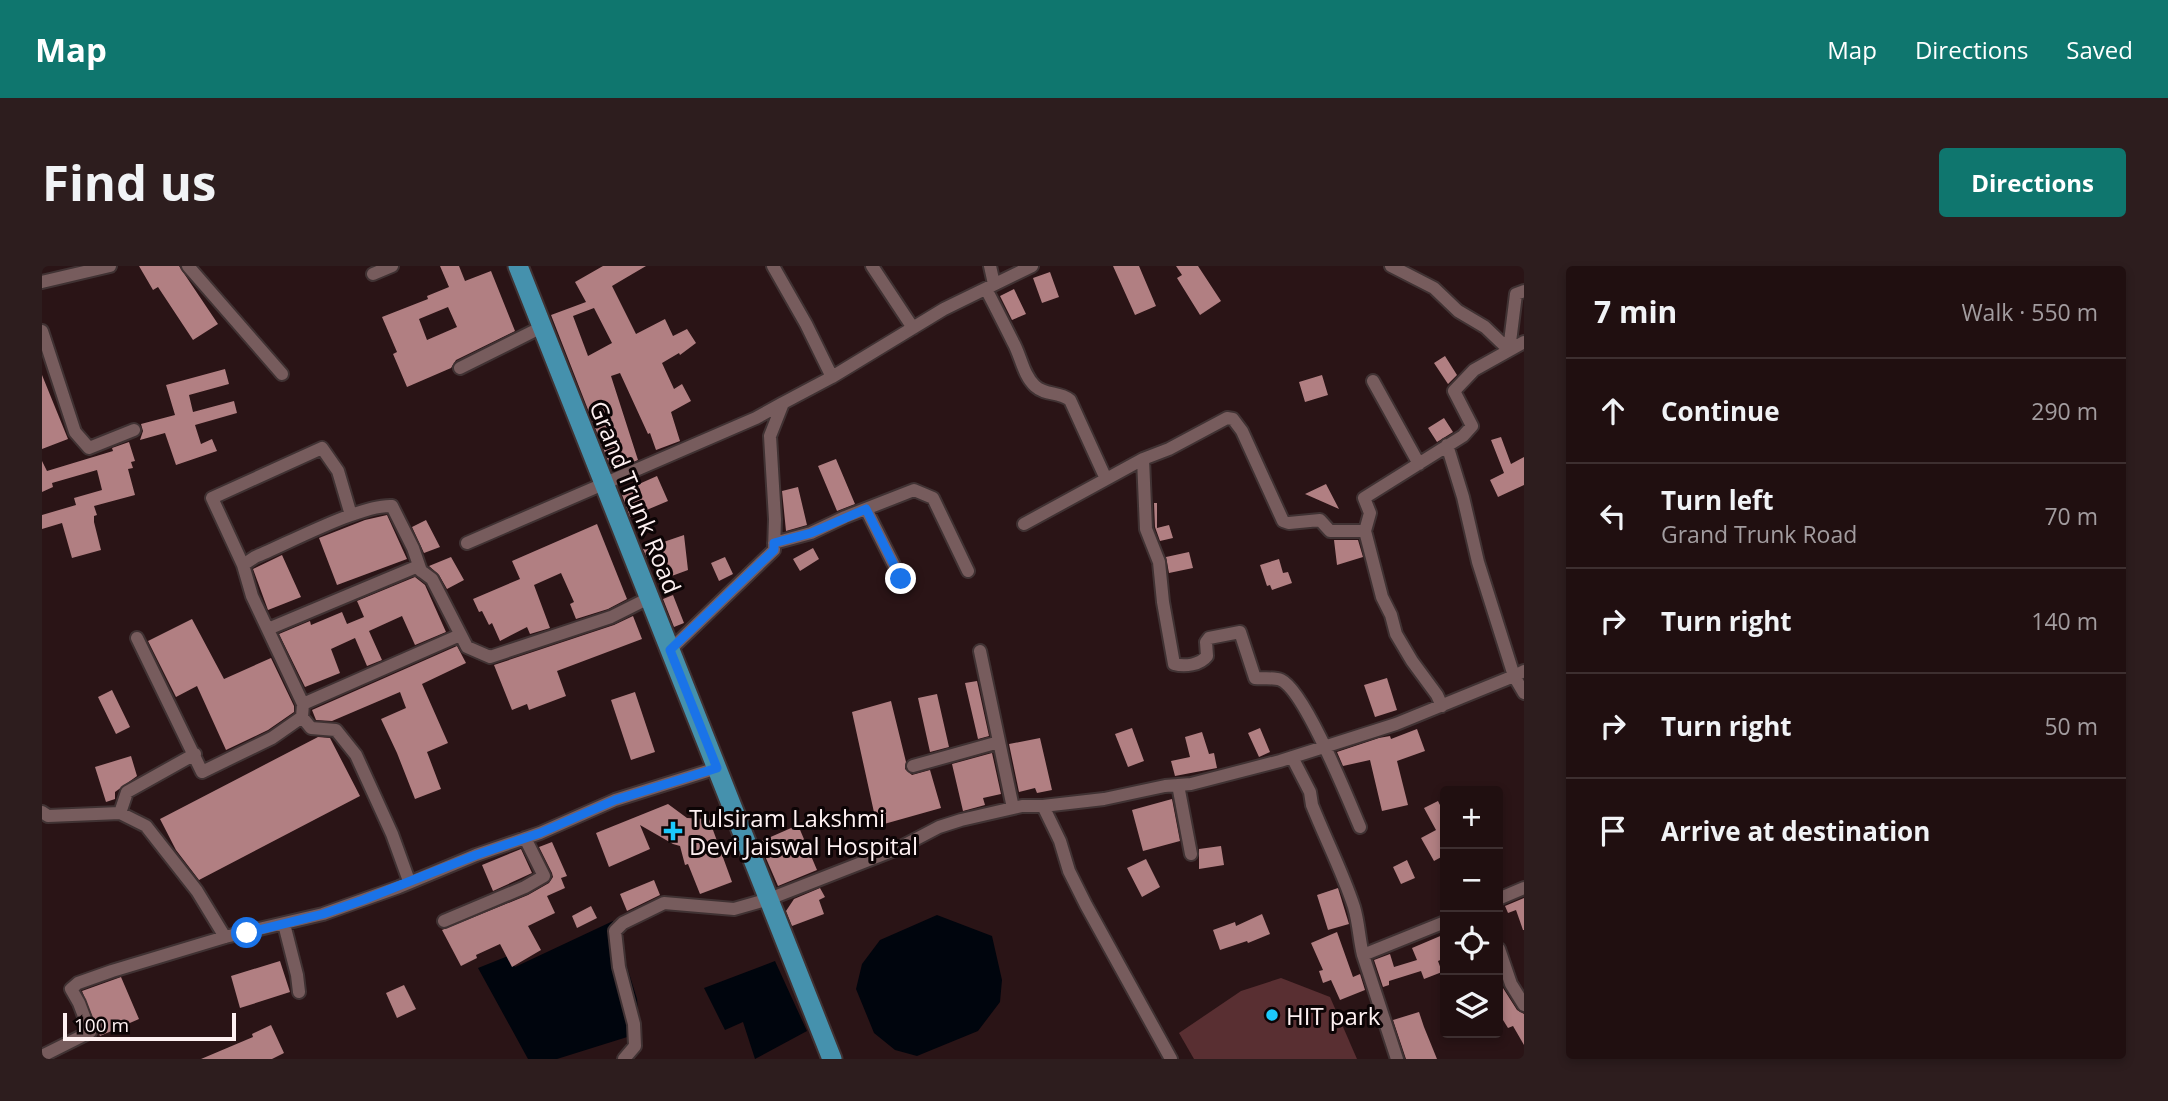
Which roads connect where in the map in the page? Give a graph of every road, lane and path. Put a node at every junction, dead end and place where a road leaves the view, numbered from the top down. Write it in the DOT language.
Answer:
graph roads {
  1 [pos="110,266"];
  2 [pos="188,266"];
  3 [pos="392,266"];
  4 [pos="518,266"];
  5 [pos="773,266"];
  6 [pos="872,266"];
  7 [pos="990,266"];
  8 [pos="1032,266"];
  9 [pos="1391,266"];
  10 [pos="373,274"];
  11 [pos="42,282"];
  12 [pos="990,286"];
  13 [pos="1524,291"];
  14 [pos="542,327"];
  15 [pos="913,328"];
  16 [pos="42,331"];
  17 [pos="1524,342"];
  18 [pos="1508,349"];
  19 [pos="460,368"];
  20 [pos="282,374"];
  21 [pos="832,377"];
  22 [pos="1373,381"];
  23 [pos="783,403"];
  24 [pos="134,430"];
  25 [pos="1447,445"];
  26 [pos="1143,459"];
  27 [pos="1419,464"];
  28 [pos="1106,479"];
  29 [pos="604,483"];
  30 [pos="866,509"];
  31 [pos="351,515"];
  32 [pos="1024,524"];
  33 [pos="1365,531"];
  34 [pos="467,542"];
  35 [pos="774,543"];
  36 [pos="243,565"];
  37 [pos="421,571"];
  38 [pos="968,571"];
  39 [pos="901,579"];
  40 [pos="649,598"];
  41 [pos="268,629"];
  42 [pos="460,635"];
  43 [pos="137,638"];
  44 [pos="670,650"];
  45 [pos="980,651"];
  46 [pos="1519,673"];
  47 [pos="1524,693"];
  48 [pos="1442,706"];
  49 [pos="302,711"];
  50 [pos="999,742"];
  51 [pos="1324,748"];
  52 [pos="195,754"];
  53 [pos="1292,757"];
  54 [pos="913,766"];
  55 [pos="717,768"];
  56 [pos="1178,785"];
  57 [pos="1043,806"];
  58 [pos="1013,808"];
  59 [pos="42,812"];
  60 [pos="120,813"];
  61 [pos="1360,827"];
  62 [pos="526,838"];
  63 [pos="1191,854"];
  64 [pos="409,881"];
  65 [pos="1524,888"];
  66 [pos="1503,898"];
  67 [pos="769,899"];
  68 [pos="443,921"];
  69 [pos="284,924"];
  70 [pos="1440,924"];
  71 [pos="225,937"];
  72 [pos="1363,955"];
  73 [pos="1503,961"];
  74 [pos="299,992"];
  75 [pos="1524,1005"];
  76 [pos="42,1056"];
  77 [pos="624,1059"];
  78 [pos="832,1059"];
  79 [pos="1171,1059"];
  80 [pos="1397,1059"];
  1 -- 11 [label="street"];
  2 -- 20 [label="street"];
  3 -- 10 [label="street"];
  4 -- 14 [label="main road, Grand Trunk Road"];
  5 -- 21 [label="street"];
  6 -- 15 [label="street"];
  7 -- 12 [label="street"];
  8 -- 12 [label="street"];
  9 -- 18 [label="street"];
  12 -- 15 [label="street"];
  12 -- 28 [label="street"];
  13 -- 18 [label="street"];
  14 -- 19 [label="street"];
  14 -- 29 [label="main road, Grand Trunk Road"];
  15 -- 21 [label="street"];
  16 -- 24 [label="street"];
  17 -- 18 [label="street"];
  18 -- 25 [label="street"];
  21 -- 23 [label="street"];
  22 -- 27 [label="street"];
  23 -- 29 [label="street"];
  23 -- 35 [label="street"];
  25 -- 27 [label="street"];
  25 -- 46 [label="street"];
  26 -- 28 [label="street"];
  26 -- 33 [label="street"];
  26 -- 51 [label="street"];
  27 -- 33 [label="street"];
  28 -- 32 [label="street"];
  29 -- 34 [label="street"];
  29 -- 40 [label="main road, Grand Trunk Road"];
  30 -- 35 [label="street"];
  30 -- 38 [label="street"];
  30 -- 39 [label="street"];
  31 -- 36 [label="street"];
  31 -- 36 [label="street"];
  31 -- 37 [label="street"];
  33 -- 48 [label="street"];
  35 -- 44 [label="street"];
  36 -- 41 [label="street"];
  37 -- 41 [label="street"];
  37 -- 42 [label="street"];
  40 -- 42 [label="street"];
  40 -- 44 [label="main road, Grand Trunk Road"];
  41 -- 49 [label="street"];
  42 -- 49 [label="street"];
  43 -- 52 [label="street"];
  44 -- 55 [label="main road, Grand Trunk Road"];
  45 -- 50 [label="street"];
  46 -- 47 [label="street"];
  46 -- 48 [label="street"];
  48 -- 51 [label="street"];
  49 -- 52 [label="street"];
  49 -- 64 [label="street"];
  50 -- 54 [label="street"];
  50 -- 58 [label="street"];
  51 -- 53 [label="street"];
  51 -- 61 [label="street"];
  52 -- 60 [label="street"];
  53 -- 56 [label="street"];
  53 -- 72 [label="street"];
  55 -- 62 [label="street"];
  55 -- 67 [label="main road, Grand Trunk Road"];
  56 -- 57 [label="street"];
  56 -- 63 [label="street"];
  57 -- 58 [label="street"];
  57 -- 79 [label="street"];
  58 -- 67 [label="street"];
  59 -- 60 [label="street"];
  60 -- 71 [label="street"];
  62 -- 64 [label="street"];
  62 -- 68 [label="street"];
  64 -- 69 [label="street"];
  65 -- 66 [label="street"];
  67 -- 77 [label="street"];
  67 -- 78 [label="main road, Grand Trunk Road"];
  69 -- 71 [label="street"];
  69 -- 74 [label="street"];
  70 -- 72 [label="street"];
  71 -- 76 [label="street"];
  72 -- 80 [label="street"];
  73 -- 75 [label="street"];
}
